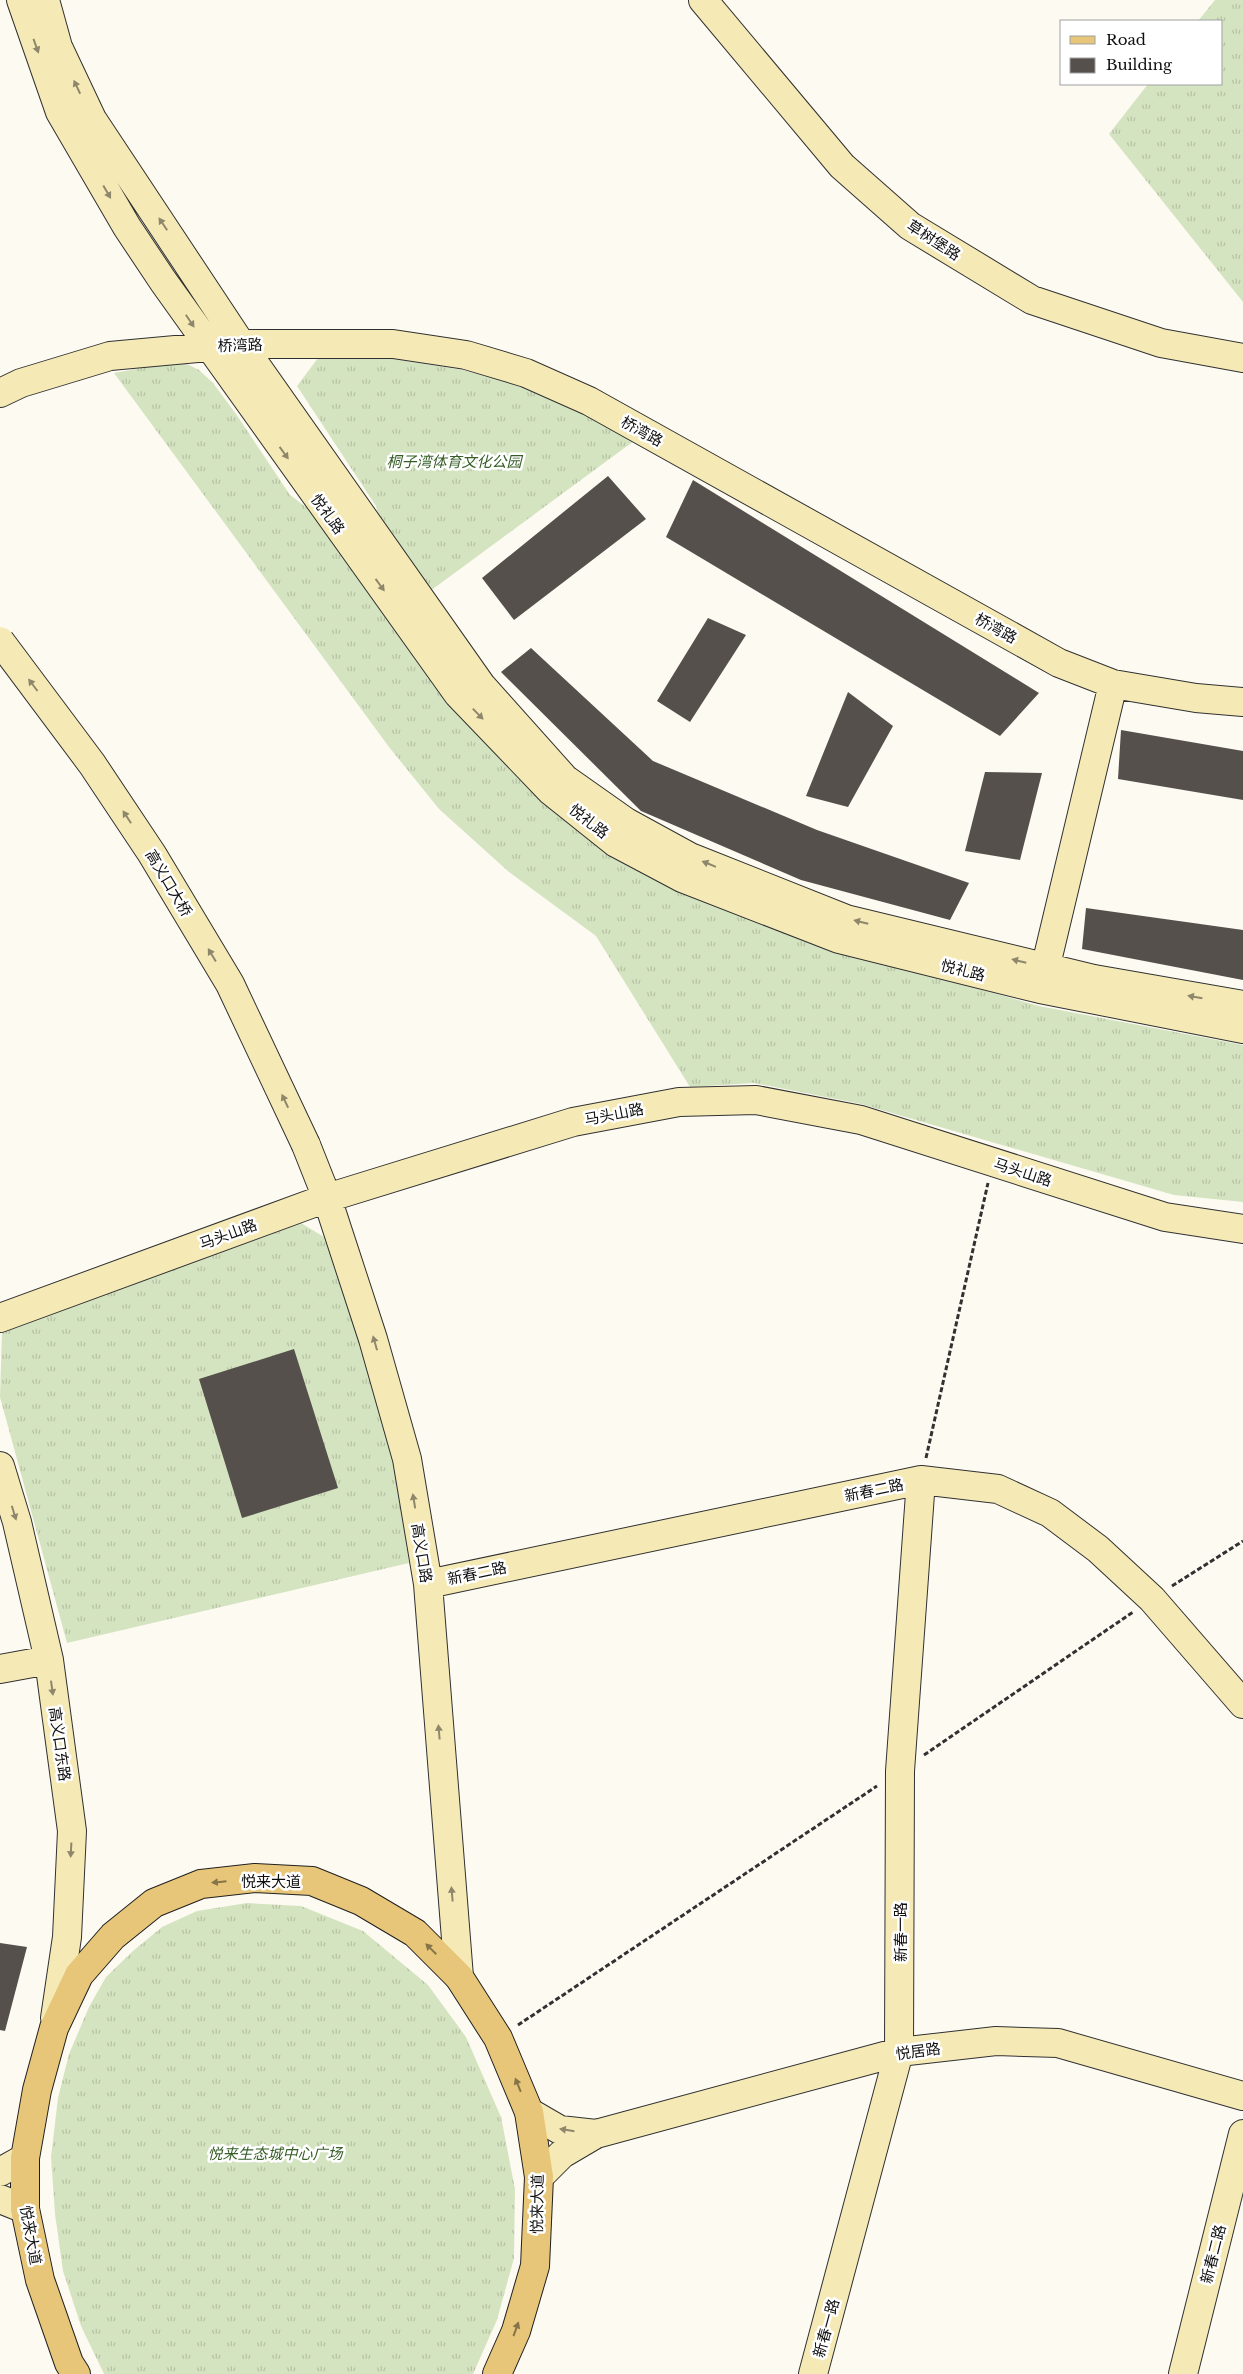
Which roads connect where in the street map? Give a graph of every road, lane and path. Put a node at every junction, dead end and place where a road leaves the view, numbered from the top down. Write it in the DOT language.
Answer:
graph roads {
  1 [pos="21,0"];
  2 [pos="45,0"];
  3 [pos="704,0"];
  4 [pos="241,344"];
  5 [pos="208,346"];
  6 [pos="1243,358"];
  7 [pos="0,392"];
  8 [pos="0,641"];
  9 [pos="1113,684"];
  10 [pos="1243,702"];
  11 [pos="1043,979"];
  12 [pos="1243,1005"];
  13 [pos="1243,1029"];
  14 [pos="306,1145"];
  15 [pos="992,1162"];
  16 [pos="327,1198"];
  17 [pos="1243,1229"];
  18 [pos="0,1318"];
  19 [pos="0,1466"];
  20 [pos="921,1480"];
  21 [pos="1243,1541"];
  22 [pos="428,1584"];
  23 [pos="1152,1599"];
  24 [pos="49,1660"];
  25 [pos="0,1669"];
  26 [pos="1243,1704"];
  27 [pos="900,1771"];
  28 [pos="459,1977"];
  29 [pos="54,2028"];
  30 [pos="498,2038"];
  31 [pos="899,2052"];
  32 [pos="1243,2096"];
  33 [pos="529,2112"];
  34 [pos="596,2134"];
  35 [pos="1243,2134"];
  36 [pos="25,2158"];
  37 [pos="0,2172"];
  38 [pos="539,2177"];
  39 [pos="0,2198"];
  40 [pos="25,2210"];
  41 [pos="76,2374"];
  42 [pos="497,2374"];
  43 [pos="813,2374"];
  44 [pos="1183,2374"];
  1 -- 5 [label="street, 悦礼路, one-way"];
  4 -- 2 [label="street, 悦礼路, one-way"];
  3 -- 6 [label="street, 草树堡路"];
  4 -- 5 [label="street, 桥湾路"];
  4 -- 9 [label="street, 桥湾路"];
  11 -- 4 [label="street, 悦礼路, one-way"];
  5 -- 7 [label="street, 桥湾路"];
  5 -- 11 [label="street, 悦礼路, one-way"];
  14 -- 8 [label="street, 高义口大桥, one-way, bridge"];
  9 -- 10 [label="street, 桥湾路"];
  9 -- 11 [label="street"];
  12 -- 11 [label="street, 悦礼路, one-way"];
  11 -- 13 [label="street, 悦礼路"];
  14 -- 16 [label="street, 高义口路"];
  15 -- 16 [label="street, 马头山路"];
  15 -- 17 [label="street, 马头山路"];
  15 -- 20 [label="path"];
  16 -- 18 [label="street, 马头山路"];
  22 -- 16 [label="street, 高义口路, one-way"];
  19 -- 24 [label="street, 高义口东路, one-way"];
  20 -- 22 [label="street, 新春二路"];
  20 -- 23 [label="street, 新春二路"];
  20 -- 27 [label="street, 新春一路"];
  21 -- 23 [label="path"];
  28 -- 22 [label="street, 高义口路, one-way"];
  23 -- 26 [label="street, 新春二路"];
  23 -- 27 [label="path"];
  24 -- 25 [label="street"];
  24 -- 29 [label="street, 高义口东路, one-way"];
  27 -- 30 [label="path"];
  27 -- 31 [label="street, 新春一路"];
  28 -- 29 [label="main road, 悦来大道, one-way"];
  28 -- 30 [label="main road, 悦来大道"];
  29 -- 36 [label="main road, 悦来大道"];
  33 -- 30 [label="main road, 悦来大道, one-way"];
  31 -- 32 [label="street, 悦居路"];
  31 -- 34 [label="street, 悦居路"];
  31 -- 43 [label="street, 新春一路"];
  34 -- 33 [label="street, one-way"];
  33 -- 38 [label="main road, 悦来大道"];
  34 -- 38 [label="street"];
  35 -- 44 [label="street, 新春二路"];
  36 -- 37 [label="street"];
  36 -- 40 [label="main road, 悦来大道"];
  42 -- 38 [label="main road, 悦来大道, one-way"];
  39 -- 40 [label="street"];
  40 -- 41 [label="main road, 悦来大道"];
}
